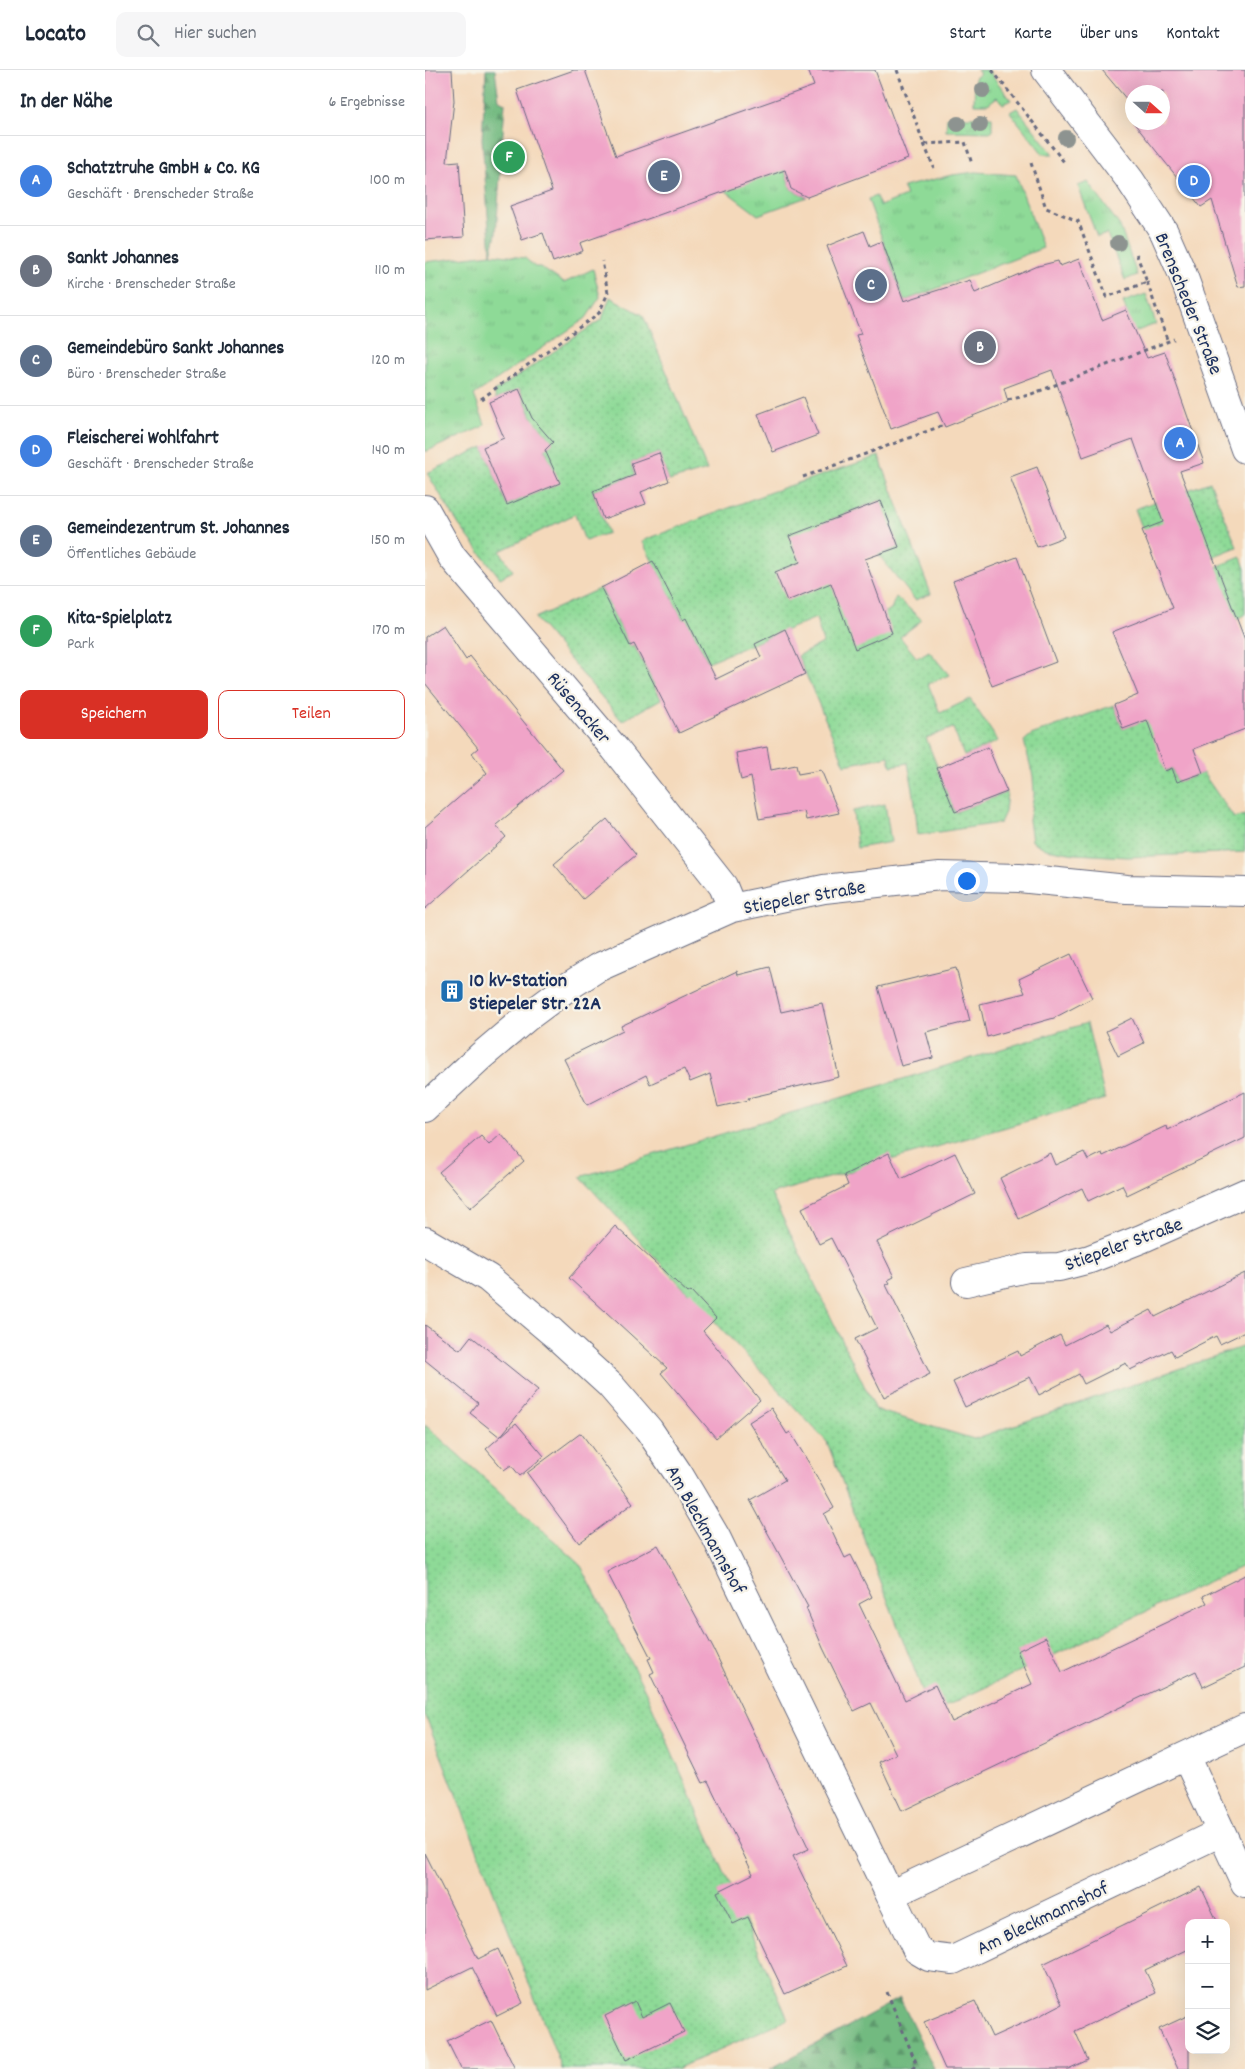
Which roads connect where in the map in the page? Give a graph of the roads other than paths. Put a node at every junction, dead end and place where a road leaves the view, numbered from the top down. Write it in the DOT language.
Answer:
graph roads {
  1 [pos="1046,70"];
  2 [pos="1245,449"];
  3 [pos="425,509"];
  4 [pos="1245,892"];
  5 [pos="732,908"];
  6 [pos="425,1108"];
  7 [pos="1245,1192"];
  8 [pos="425,1241"];
  9 [pos="966,1282"];
  10 [pos="1245,1728"];
  11 [pos="1186,1756"];
  12 [pos="1221,1832"];
  13 [pos="1245,1883"];
  14 [pos="890,1895"];
  1 -- 2 [label="street, Brenscheder Straße"];
  3 -- 5 [label="street, Rüsenacker"];
  4 -- 5 [label="street, Stiepeler Straße"];
  5 -- 6 [label="street, Stiepeler Straße"];
  7 -- 9 [label="street, Stiepeler Straße"];
  8 -- 14 [label="street, Am Bleckmannshof"];
  10 -- 11 [label="street"];
  11 -- 12 [label="street"];
  11 -- 14 [label="street"];
  12 -- 13 [label="street"];
  12 -- 14 [label="street, Am Bleckmannshof"];
}
